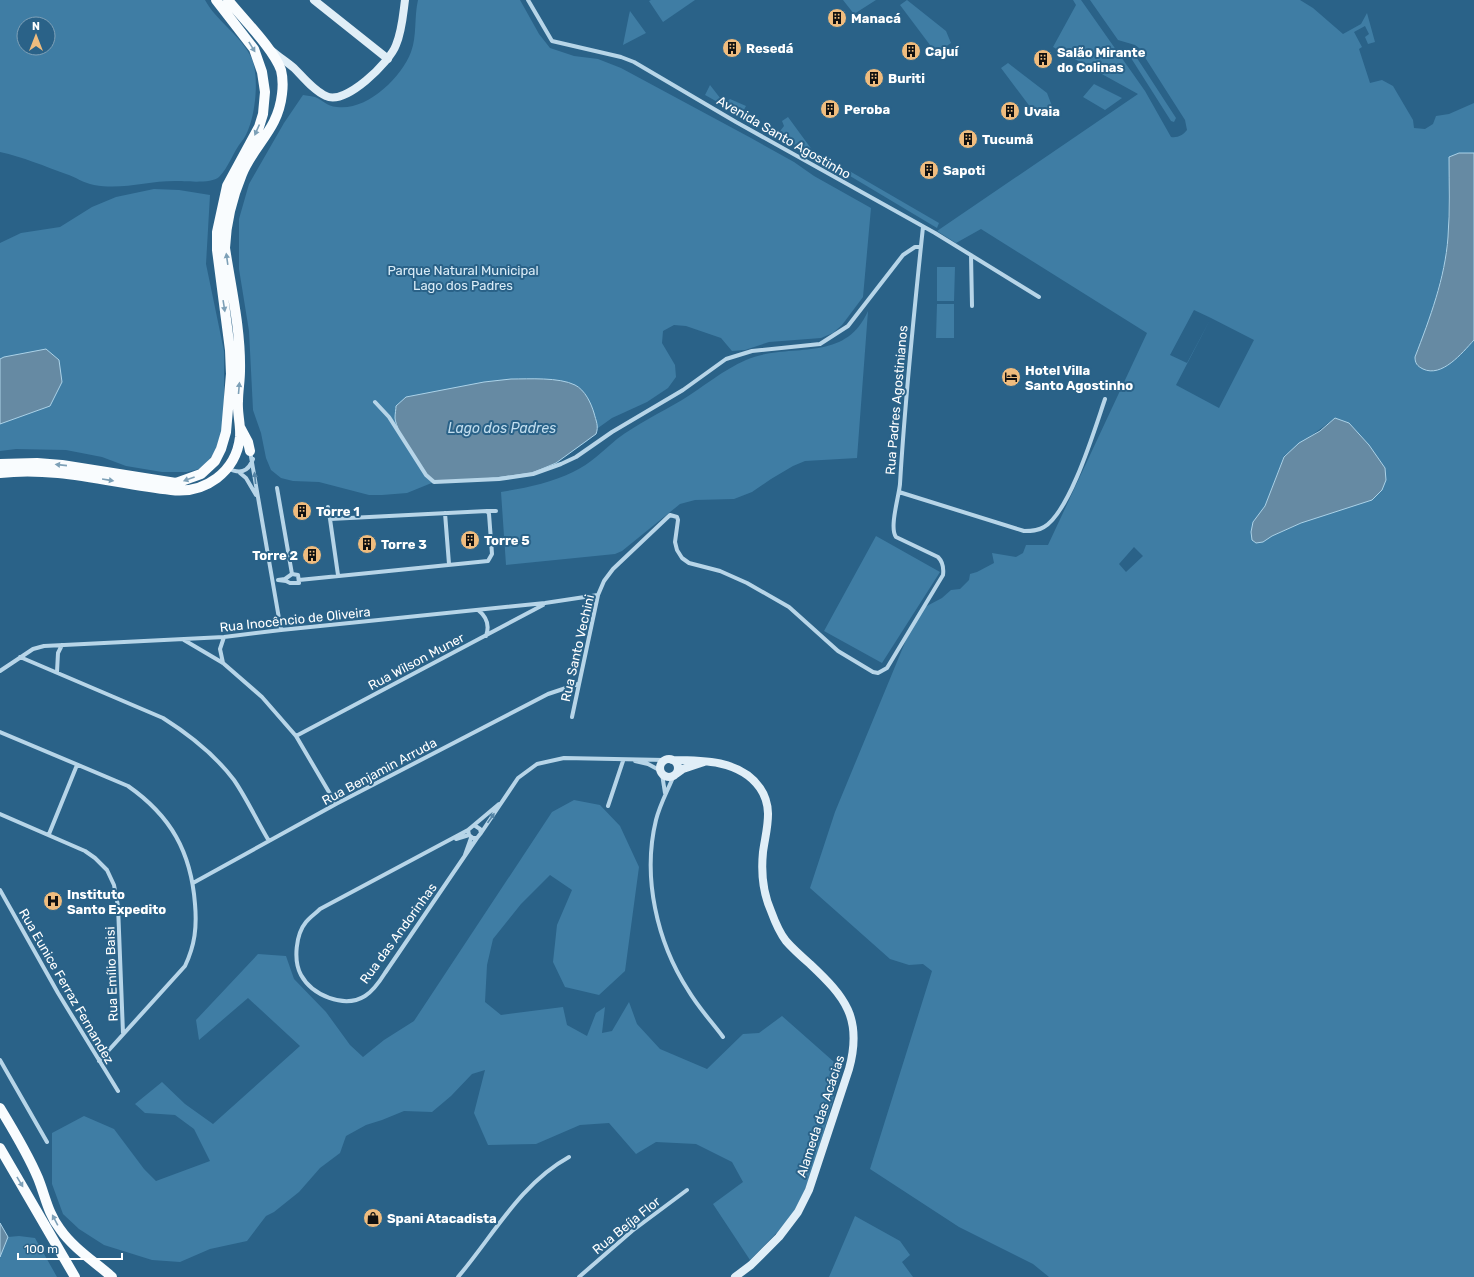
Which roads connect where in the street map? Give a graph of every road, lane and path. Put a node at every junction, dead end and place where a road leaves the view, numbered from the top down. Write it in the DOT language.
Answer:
graph roads {
  1 [pos="216,0"];
  2 [pos="228,0"];
  3 [pos="314,0"];
  4 [pos="405,0"];
  5 [pos="528,0"];
  6 [pos="264,45"];
  7 [pos="388,59"];
  8 [pos="284,77"];
  9 [pos="303,78"];
  10 [pos="264,79"];
  11 [pos="265,92"];
  12 [pos="923,227"];
  13 [pos="921,247"];
  14 [pos="971,255"];
  15 [pos="1040,297"];
  16 [pos="972,306"];
  17 [pos="1105,399"];
  18 [pos="375,402"];
  19 [pos="240,427"];
  20 [pos="239,442"];
  21 [pos="224,443"];
  22 [pos="219,455"];
  23 [pos="252,455"];
  24 [pos="0,464"];
  25 [pos="227,468"];
  26 [pos="0,473"];
  27 [pos="240,473"];
  28 [pos="277,488"];
  29 [pos="899,492"];
  30 [pos="257,497"];
  31 [pos="328,507"];
  32 [pos="486,511"];
  33 [pos="496,511"];
  34 [pos="445,513"];
  35 [pos="330,519"];
  36 [pos="930,553"];
  37 [pos="449,564"];
  38 [pos="292,574"];
  39 [pos="338,576"];
  40 [pos="278,580"];
  41 [pos="299,580"];
  42 [pos="271,581"];
  43 [pos="598,595"];
  44 [pos="545,603"];
  45 [pos="478,610"];
  46 [pos="281,630"];
  47 [pos="485,636"];
  48 [pos="224,637"];
  49 [pos="184,640"];
  50 [pos="62,645"];
  51 [pos="20,657"];
  52 [pos="224,663"];
  53 [pos="0,671"];
  54 [pos="57,672"];
  55 [pos="578,684"];
  56 [pos="572,717"];
  57 [pos="0,732"];
  58 [pos="296,736"];
  59 [pos="668,760"];
  60 [pos="623,761"];
  61 [pos="633,761"];
  62 [pos="706,762"];
  63 [pos="77,765"];
  64 [pos="661,772"];
  65 [pos="675,775"];
  66 [pos="665,794"];
  67 [pos="336,804"];
  68 [pos="499,804"];
  69 [pos="608,806"];
  70 [pos="0,814"];
  71 [pos="474,826"];
  72 [pos="468,830"];
  73 [pos="481,833"];
  74 [pos="48,834"];
  75 [pos="470,836"];
  76 [pos="477,838"];
  77 [pos="269,841"];
  78 [pos="450,841"];
  79 [pos="464,857"];
  80 [pos="193,883"];
  81 [pos="0,890"];
  82 [pos="2,896"];
  83 [pos="123,1033"];
  84 [pos="723,1037"];
  85 [pos="0,1060"];
  86 [pos="99,1061"];
  87 [pos="118,1091"];
  88 [pos="0,1108"];
  89 [pos="47,1142"];
  90 [pos="0,1148"];
  91 [pos="569,1157"];
  92 [pos="687,1190"];
  93 [pos="75,1277"];
  94 [pos="112,1277"];
  95 [pos="458,1277"];
  96 [pos="579,1277"];
  97 [pos="734,1277"];
  1 -- 10 [label="main road, one-way"];
  2 -- 6 [label="main road"];
  3 -- 7 [label="street"];
  4 -- 7 [label="street"];
  5 -- 12 [label="street, Avenida Santo Agostinho"];
  6 -- 8 [label="main road"];
  6 -- 9 [label="street"];
  7 -- 9 [label="street"];
  8 -- 9 [label="street"];
  8 -- 10 [label="main road"];
  8 -- 11 [label="main road"];
  19 -- 8 [label="main road, one-way"];
  10 -- 11 [label="main road"];
  11 -- 21 [label="main road, one-way"];
  12 -- 13 [label="street, Rua Padres Agostinianos"];
  12 -- 14 [label="street, Avenida Santo Agostinho"];
  13 -- 18 [label="street"];
  13 -- 29 [label="street, Rua Padres Agostinianos"];
  14 -- 15 [label="street, Avenida Santo Agostinho"];
  14 -- 16 [label="street"];
  17 -- 29 [label="street"];
  19 -- 20 [label="main road"];
  19 -- 23 [label="main road"];
  20 -- 21 [label="main road"];
  20 -- 23 [label="street"];
  20 -- 25 [label="main road"];
  21 -- 22 [label="main road"];
  22 -- 24 [label="main road, one-way"];
  22 -- 25 [label="main road"];
  23 -- 27 [label="street"];
  30 -- 23 [label="street, one-way"];
  26 -- 25 [label="main road, one-way"];
  25 -- 27 [label="street"];
  27 -- 30 [label="street"];
  28 -- 38 [label="street"];
  29 -- 36 [label="street, Rua Padres Agostinianos"];
  30 -- 42 [label="street"];
  31 -- 35 [label="street"];
  32 -- 33 [label="street"];
  32 -- 34 [label="street"];
  32 -- 37 [label="street"];
  34 -- 35 [label="street"];
  34 -- 37 [label="street"];
  35 -- 39 [label="street"];
  36 -- 43 [label="street, Rua Santo Vechini"];
  37 -- 39 [label="street"];
  38 -- 40 [label="street"];
  38 -- 41 [label="street"];
  39 -- 41 [label="street"];
  40 -- 41 [label="street"];
  40 -- 42 [label="street"];
  42 -- 46 [label="street"];
  43 -- 44 [label="street, Rua Inocêncio de Oliveira"];
  43 -- 55 [label="street, Rua Santo Vechini"];
  44 -- 45 [label="street, Rua Inocêncio de Oliveira"];
  44 -- 47 [label="street, Rua Wilson Muner"];
  45 -- 46 [label="street, Rua Inocêncio de Oliveira"];
  45 -- 47 [label="street"];
  46 -- 48 [label="street, Rua Inocêncio de Oliveira"];
  47 -- 58 [label="street, Rua Wilson Muner"];
  48 -- 49 [label="street, Rua Inocêncio de Oliveira"];
  48 -- 52 [label="street"];
  49 -- 50 [label="street, Rua Inocêncio de Oliveira"];
  49 -- 52 [label="street"];
  50 -- 51 [label="street, Rua Inocêncio de Oliveira"];
  50 -- 54 [label="street"];
  51 -- 53 [label="street, Rua Inocêncio de Oliveira"];
  51 -- 54 [label="street"];
  52 -- 58 [label="street"];
  54 -- 77 [label="street"];
  55 -- 56 [label="street, Rua Santo Vechini"];
  55 -- 67 [label="street, Rua Benjamin Arruda"];
  57 -- 63 [label="street"];
  58 -- 67 [label="street"];
  59 -- 61 [label="street, Rua das Andorinhas"];
  59 -- 62 [label="street, Alameda das Acácias"];
  59 -- 64 [label="street"];
  59 -- 65 [label="street"];
  60 -- 61 [label="street, Rua das Andorinhas"];
  60 -- 68 [label="street, Rua das Andorinhas"];
  60 -- 69 [label="street"];
  61 -- 64 [label="street, Rua das Andorinhas"];
  62 -- 65 [label="street"];
  62 -- 97 [label="street, Alameda das Acácias"];
  63 -- 74 [label="street"];
  63 -- 80 [label="street"];
  64 -- 65 [label="street"];
  64 -- 66 [label="street"];
  65 -- 66 [label="street"];
  66 -- 84 [label="street"];
  67 -- 77 [label="street, Rua Benjamin Arruda"];
  68 -- 71 [label="street, Rua das Andorinhas"];
  73 -- 68 [label="street, Rua das Andorinhas, one-way"];
  70 -- 74 [label="street, Rua Emílio Baisi"];
  71 -- 72 [label="street, Rua das Andorinhas"];
  71 -- 73 [label="street"];
  72 -- 75 [label="street, Rua das Andorinhas"];
  72 -- 78 [label="street, Rua das Andorinhas"];
  73 -- 76 [label="street, Rua das Andorinhas"];
  74 -- 83 [label="street, Rua Emílio Baisi"];
  75 -- 76 [label="street, Rua das Andorinhas"];
  75 -- 78 [label="street, Rua das Andorinhas"];
  75 -- 79 [label="street, Rua das Andorinhas"];
  76 -- 79 [label="street, Rua das Andorinhas"];
  77 -- 80 [label="street, Rua Benjamin Arruda"];
  78 -- 79 [label="street, Rua das Andorinhas"];
  80 -- 83 [label="street"];
  81 -- 82 [label="street, Rua Eunice Ferraz Fernandez"];
  82 -- 86 [label="street, Rua Eunice Ferraz Fernandez"];
  83 -- 86 [label="street"];
  85 -- 89 [label="street"];
  86 -- 87 [label="street, Rua Eunice Ferraz Fernandez"];
  94 -- 88 [label="main road, one-way"];
  90 -- 93 [label="main road, one-way"];
  91 -- 95 [label="street"];
  92 -- 96 [label="street, Rua Beíja Flor"];
}
